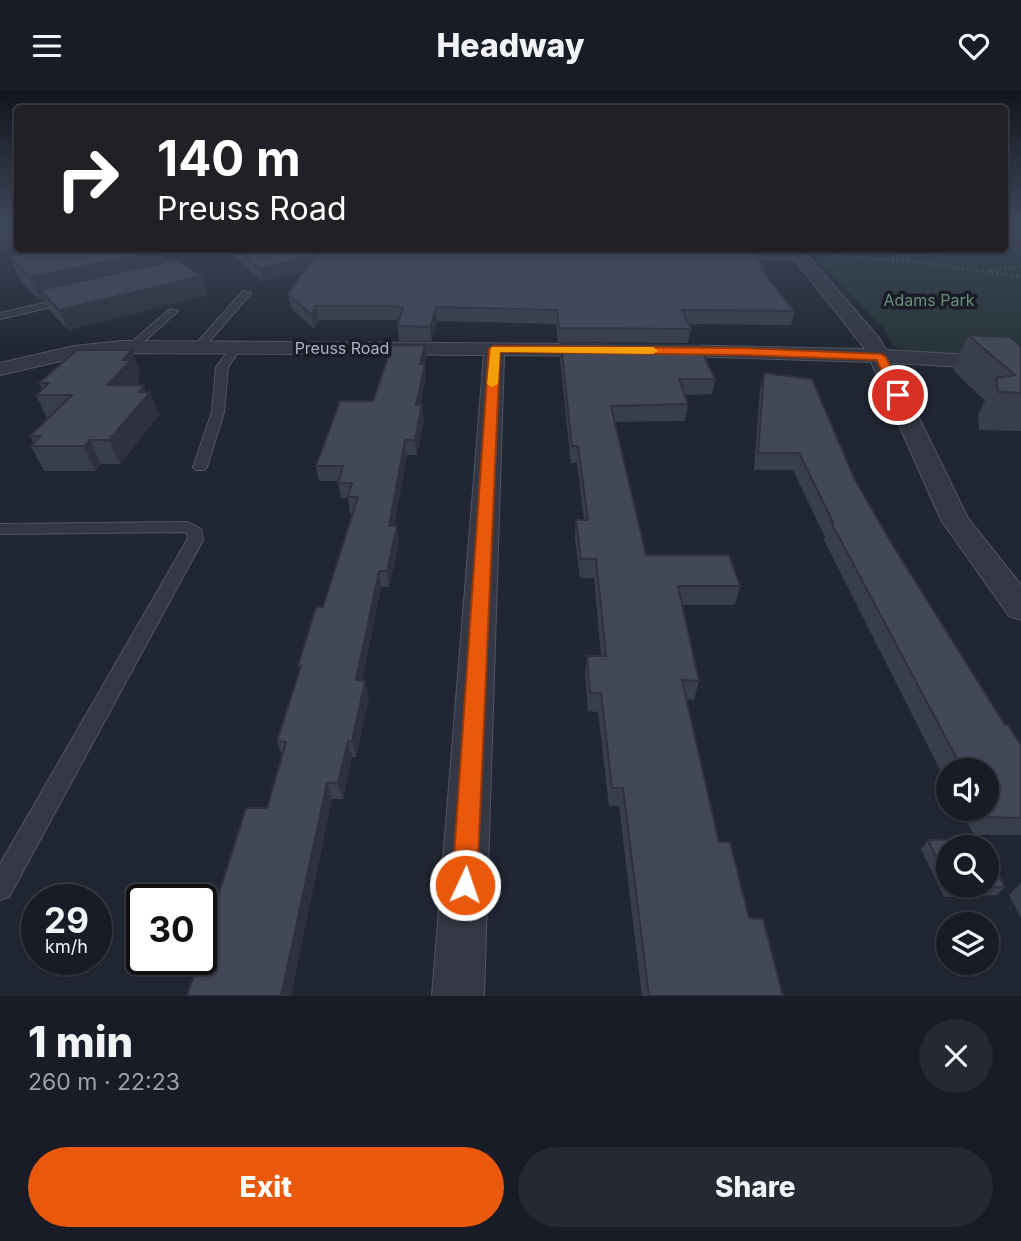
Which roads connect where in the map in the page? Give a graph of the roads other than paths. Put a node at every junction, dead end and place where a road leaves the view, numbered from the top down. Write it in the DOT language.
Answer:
graph roads {
  1 [pos="809,265"];
  2 [pos="246,293"];
  3 [pos="78,298"];
  4 [pos="173,311"];
  5 [pos="0,316"];
  6 [pos="132,348"];
  7 [pos="198,348"];
  8 [pos="236,348"];
  9 [pos="494,349"];
  10 [pos="619,350"];
  11 [pos="646,351"];
  12 [pos="881,357"];
  13 [pos="1021,364"];
  14 [pos="0,369"];
  15 [pos="200,467"];
  16 [pos="0,529"];
  17 [pos="1021,608"];
  18 [pos="0,888"];
  19 [pos="458,996"];
  1 -- 12 [label="street"];
  2 -- 7 [label="lane"];
  3 -- 5 [label="lane"];
  4 -- 6 [label="lane"];
  6 -- 7 [label="street, Preuss Road"];
  6 -- 14 [label="street, Preuss Road"];
  7 -- 8 [label="street, Preuss Road"];
  8 -- 9 [label="street, Preuss Road"];
  8 -- 15 [label="lane"];
  9 -- 10 [label="street, Preuss Road"];
  9 -- 19 [label="street"];
  11 -- 12 [label="street"];
  12 -- 13 [label="street"];
  12 -- 17 [label="street"];
  16 -- 18 [label="lane"];
}
